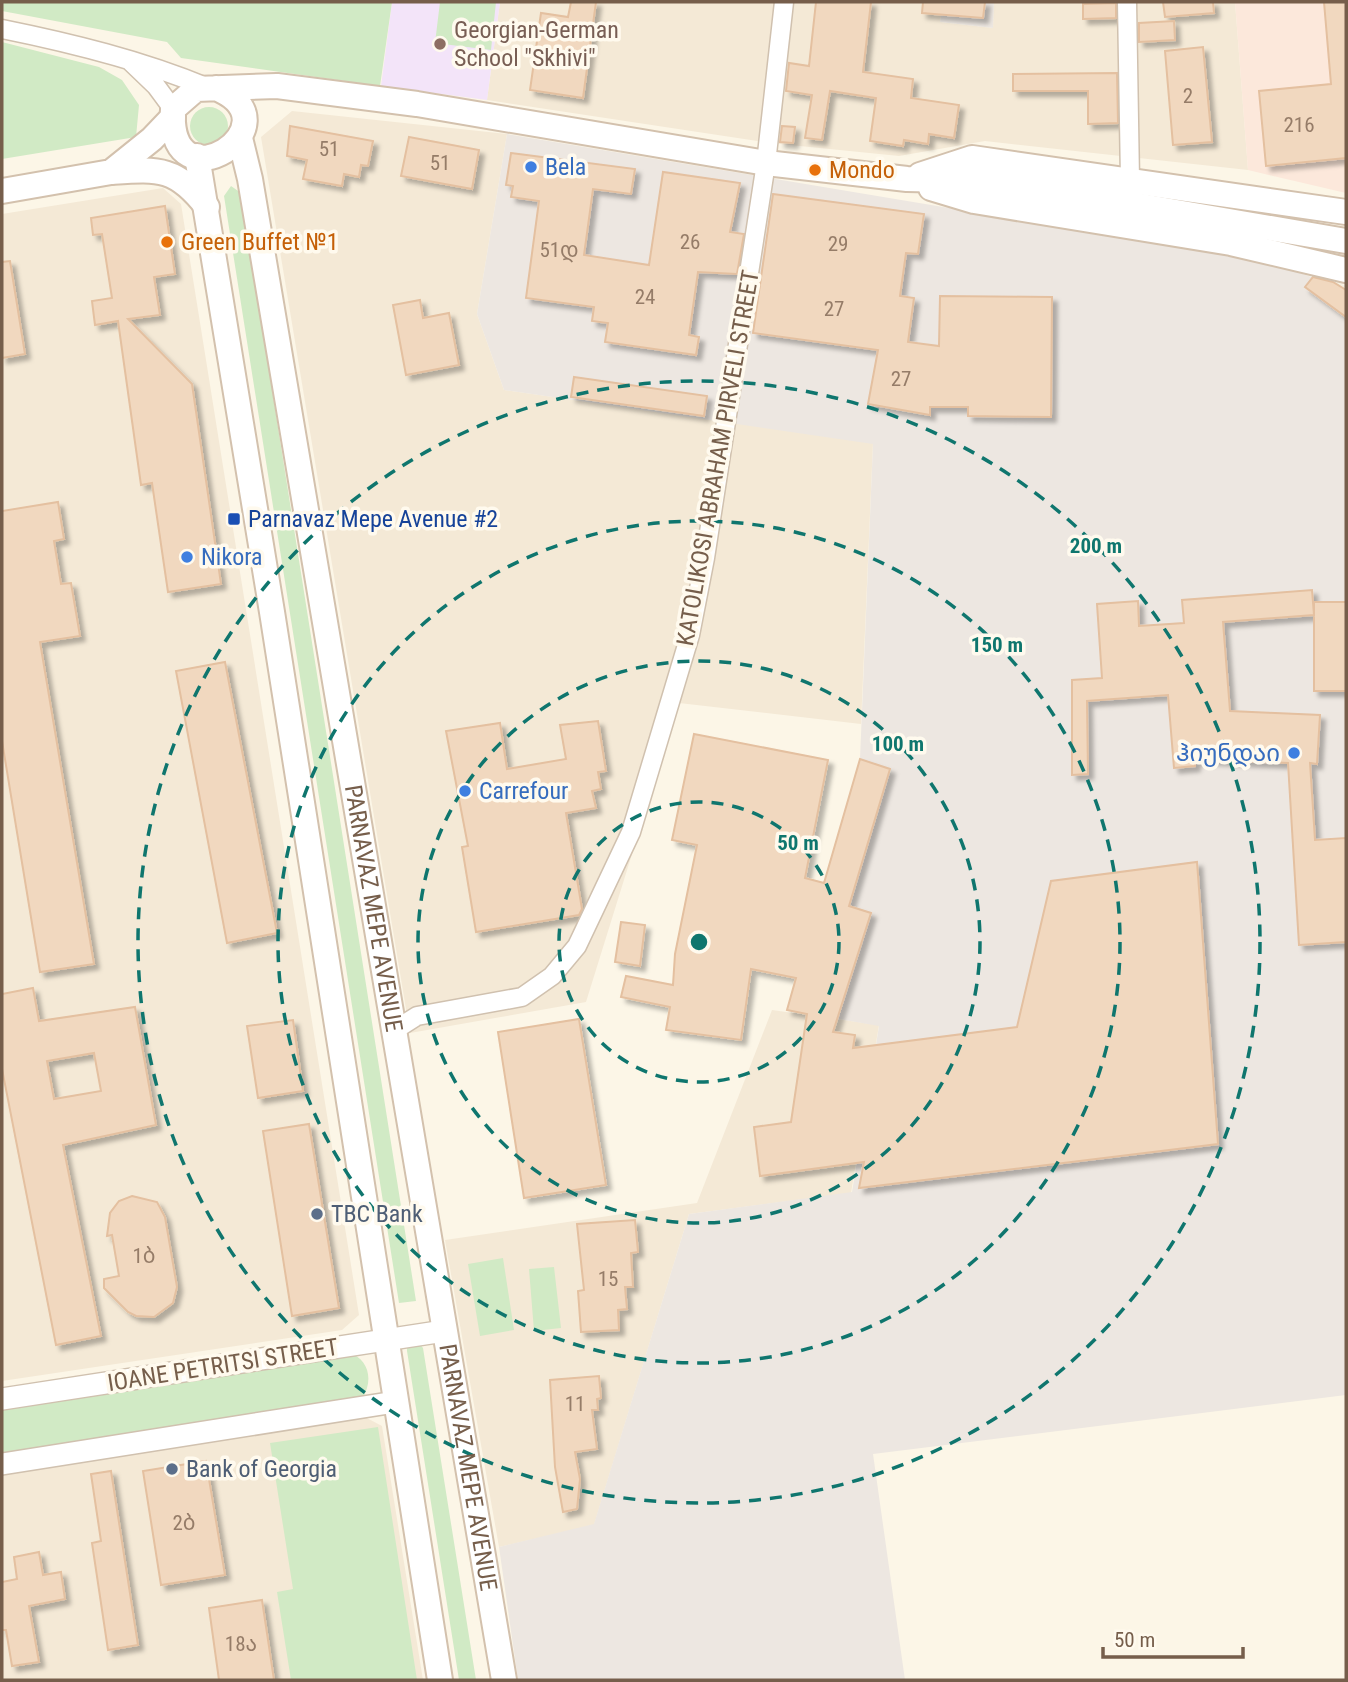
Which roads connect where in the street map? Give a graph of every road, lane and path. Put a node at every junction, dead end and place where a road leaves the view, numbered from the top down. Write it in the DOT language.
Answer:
graph roads {
  1 [pos="784,2"];
  2 [pos="1127,2"];
  3 [pos="2,29"];
  4 [pos="131,62"];
  5 [pos="276,86"];
  6 [pos="211,87"];
  7 [pos="173,113"];
  8 [pos="242,129"];
  9 [pos="193,155"];
  10 [pos="766,163"];
  11 [pos="157,169"];
  12 [pos="111,172"];
  13 [pos="907,179"];
  14 [pos="1130,180"];
  15 [pos="2,191"];
  16 [pos="208,208"];
  17 [pos="1346,212"];
  18 [pos="1346,241"];
  19 [pos="1346,271"];
  20 [pos="395,1030"];
  21 [pos="444,1331"];
  22 [pos="386,1339"];
  23 [pos="2,1399"];
  24 [pos="396,1402"];
  25 [pos="2,1464"];
  26 [pos="440,1680"];
  27 [pos="504,1680"];
  1 -- 10 [label="street, KATOLIKOSI ABRAHAM PIRVELI STREET"];
  2 -- 14 [label="street"];
  3 -- 4 [label="street"];
  4 -- 6 [label="street"];
  4 -- 7 [label="street"];
  5 -- 6 [label="main road"];
  5 -- 8 [label="main road"];
  5 -- 10 [label="main road"];
  6 -- 7 [label="main road"];
  6 -- 8 [label="main road"];
  7 -- 9 [label="main road"];
  7 -- 12 [label="main road"];
  8 -- 9 [label="main road"];
  8 -- 20 [label="main road, PARNAVAZ MEPE AVENUE"];
  9 -- 11 [label="main road"];
  9 -- 16 [label="main road"];
  10 -- 13 [label="main road"];
  10 -- 20 [label="street, KATOLIKOSI ABRAHAM PIRVELI STREET"];
  11 -- 12 [label="main road"];
  11 -- 16 [label="main road"];
  12 -- 15 [label="main road"];
  13 -- 14 [label="main road"];
  13 -- 18 [label="main road"];
  13 -- 19 [label="main road"];
  14 -- 17 [label="main road"];
  16 -- 22 [label="main road"];
  20 -- 21 [label="main road, PARNAVAZ MEPE AVENUE"];
  21 -- 22 [label="street, IOANE PETRITSI STREET"];
  21 -- 27 [label="main road, PARNAVAZ MEPE AVENUE"];
  22 -- 23 [label="street, IOANE PETRITSI STREET"];
  22 -- 24 [label="main road"];
  24 -- 25 [label="street"];
  24 -- 26 [label="main road"];
}
